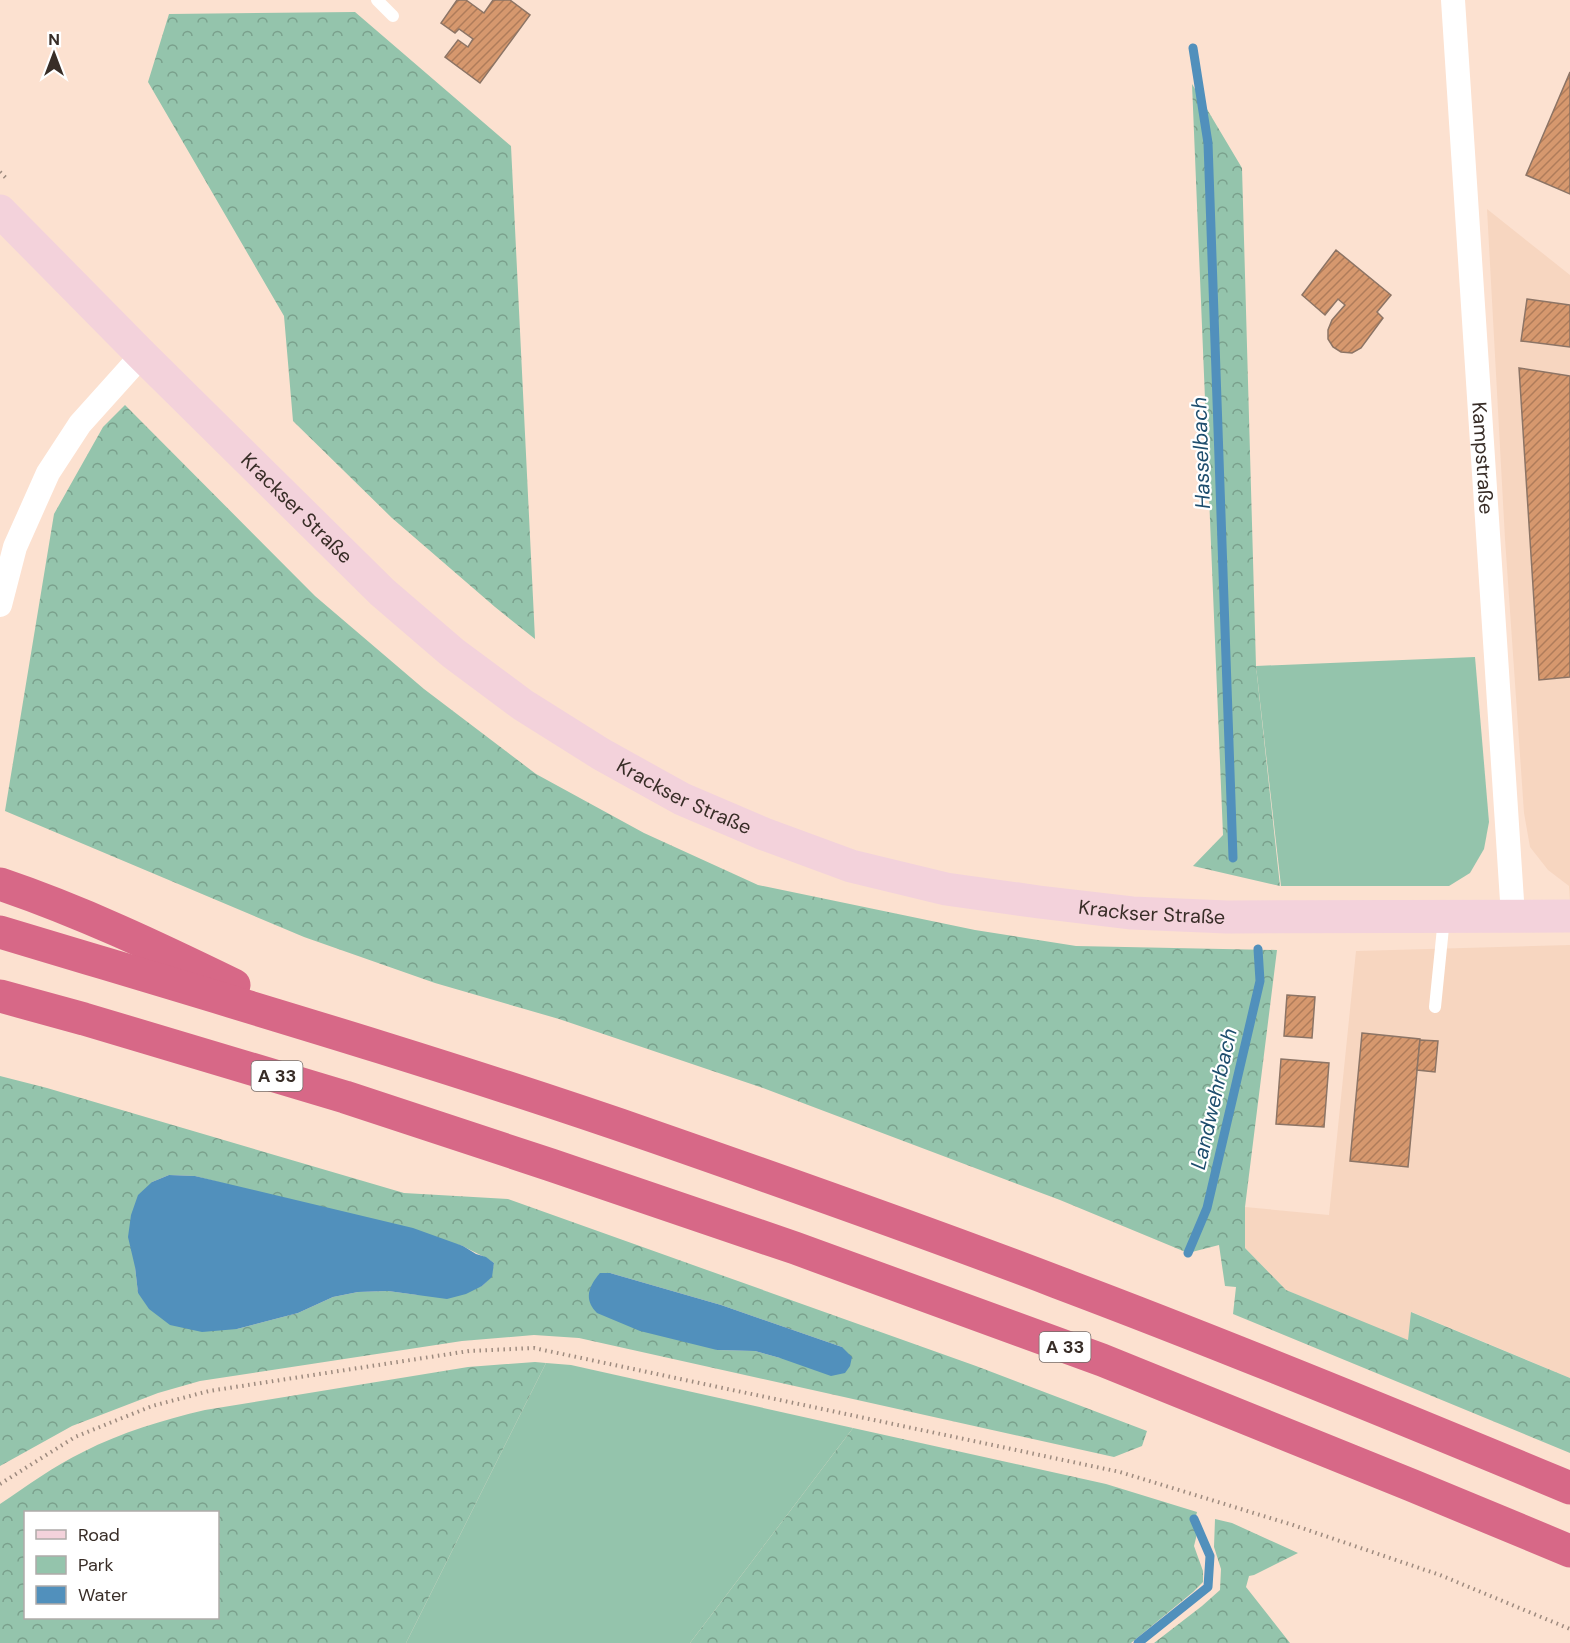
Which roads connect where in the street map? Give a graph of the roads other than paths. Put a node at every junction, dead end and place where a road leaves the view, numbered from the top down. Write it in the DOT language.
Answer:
graph roads {
  1 [pos="377,0"];
  2 [pos="1453,0"];
  3 [pos="393,16"];
  4 [pos="0,211"];
  5 [pos="142,356"];
  6 [pos="0,605"];
  7 [pos="0,884"];
  8 [pos="1513,916"];
  9 [pos="1570,916"];
  10 [pos="1444,917"];
  11 [pos="0,932"];
  12 [pos="0,996"];
  13 [pos="1435,1007"];
  14 [pos="319,1027"];
  15 [pos="1570,1488"];
  16 [pos="1570,1551"];
  1 -- 3 [label="lane"];
  2 -- 8 [label="street, Kampstraße"];
  4 -- 5 [label="street, Krackser Straße"];
  5 -- 6 [label="street"];
  5 -- 10 [label="street, Krackser Straße"];
  7 -- 14 [label="highway"];
  8 -- 9 [label="street, Krackser Straße"];
  8 -- 10 [label="street, Krackser Straße"];
  10 -- 13 [label="lane"];
  11 -- 14 [label="highway"];
  12 -- 16 [label="highway, A 33"];
  14 -- 15 [label="highway"];
}
